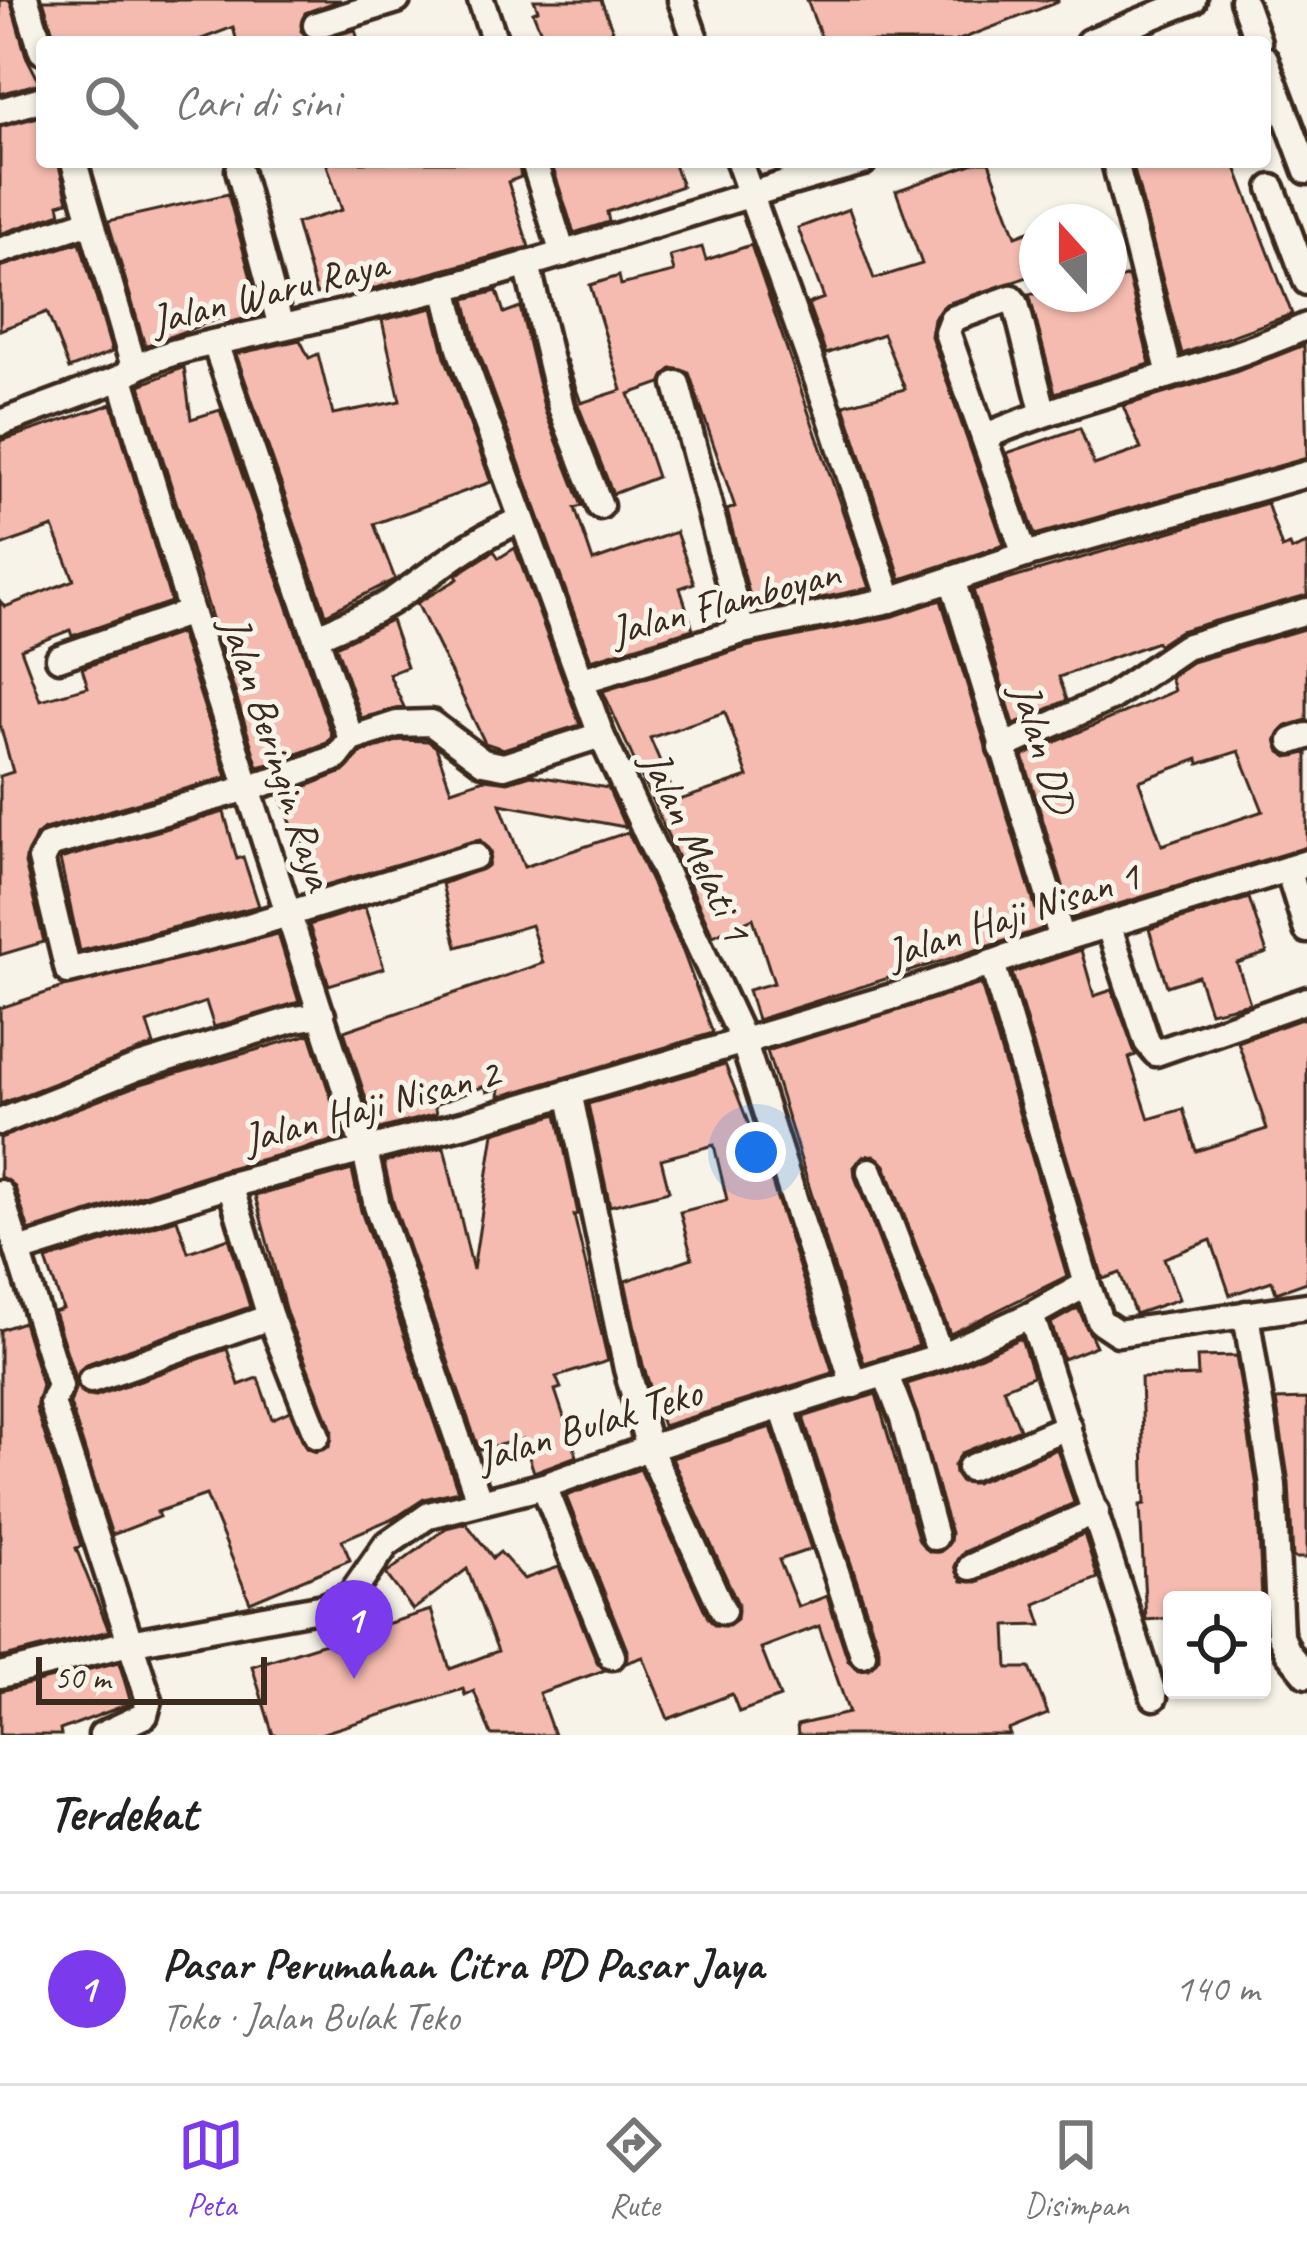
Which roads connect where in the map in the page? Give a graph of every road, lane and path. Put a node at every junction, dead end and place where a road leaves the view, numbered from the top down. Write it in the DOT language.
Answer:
graph roads {
  1 [pos="26,0"];
  2 [pos="397,0"];
  3 [pos="481,0"];
  4 [pos="681,0"];
  5 [pos="1193,0"];
  6 [pos="1243,0"];
  7 [pos="316,25"];
  8 [pos="37,36"];
  9 [pos="493,36"];
  10 [pos="694,36"];
  11 [pos="1104,36"];
  12 [pos="1256,36"];
  13 [pos="1271,75"];
  14 [pos="36,101"];
  15 [pos="0,111"];
  16 [pos="76,168"];
  17 [pos="535,168"];
  18 [pos="741,168"];
  19 [pos="840,168"];
  20 [pos="1117,168"];
  21 [pos="239,170"];
  22 [pos="1307,171"];
  23 [pos="1272,188"];
  24 [pos="750,192"];
  25 [pos="90,221"];
  26 [pos="0,251"];
  27 [pos="563,254"];
  28 [pos="526,264"];
  29 [pos="1307,282"];
  30 [pos="445,287"];
  31 [pos="1307,326"];
  32 [pos="281,327"];
  33 [pos="215,343"];
  34 [pos="127,373"];
  35 [pos="1170,374"];
  36 [pos="676,384"];
  37 [pos="1043,411"];
  38 [pos="0,423"];
  39 [pos="984,437"];
  40 [pos="1307,474"];
  41 [pos="600,506"];
  42 [pos="522,520"];
  43 [pos="1024,555"];
  44 [pos="952,579"];
  45 [pos="890,599"];
  46 [pos="1307,611"];
  47 [pos="190,612"];
  48 [pos="742,631"];
  49 [pos="316,637"];
  50 [pos="59,658"];
  51 [pos="580,681"];
  52 [pos="601,735"];
  53 [pos="351,739"];
  54 [pos="1001,748"];
  55 [pos="248,788"];
  56 [pos="475,856"];
  57 [pos="1298,866"];
  58 [pos="286,914"];
  59 [pos="1108,924"];
  60 [pos="1307,930"];
  61 [pos="1062,939"];
  62 [pos="992,963"];
  63 [pos="1307,1000"];
  64 [pos="322,1015"];
  65 [pos="743,1040"];
  66 [pos="569,1092"];
  67 [pos="0,1122"];
  68 [pos="364,1151"];
  69 [pos="870,1171"];
  70 [pos="230,1185"];
  71 [pos="0,1193"];
  72 [pos="19,1251"];
  73 [pos="1088,1284"];
  74 [pos="1307,1306"];
  75 [pos="1246,1314"];
  76 [pos="1031,1315"];
  77 [pos="270,1317"];
  78 [pos="941,1356"];
  79 [pos="886,1375"];
  80 [pos="91,1380"];
  81 [pos="854,1385"];
  82 [pos="782,1407"];
  83 [pos="1068,1426"];
  84 [pos="316,1436"];
  85 [pos="649,1448"];
  86 [pos="970,1468"];
  87 [pos="544,1486"];
  88 [pos="479,1500"];
  89 [pos="1096,1510"];
  90 [pos="935,1537"];
  91 [pos="970,1567"];
  92 [pos="723,1611"];
  93 [pos="129,1643"];
  94 [pos="863,1654"];
  95 [pos="612,1656"];
  96 [pos="0,1675"];
  97 [pos="1307,1675"];
  98 [pos="1154,1697"];
  99 [pos="101,1735"];
  1 -- 8 [label="street"];
  2 -- 7 [label="street"];
  3 -- 9 [label="street"];
  4 -- 10 [label="street"];
  5 -- 11 [label="street"];
  6 -- 12 [label="street"];
  13 -- 22 [label="street"];
  14 -- 15 [label="street"];
  16 -- 25 [label="street, Jalan Beringin Raya"];
  17 -- 27 [label="street"];
  18 -- 24 [label="street"];
  19 -- 24 [label="street, Jalan Waru Raya"];
  20 -- 35 [label="street"];
  21 -- 32 [label="street"];
  23 -- 29 [label="street"];
  24 -- 27 [label="street, Jalan Waru Raya"];
  24 -- 45 [label="street"];
  25 -- 26 [label="street"];
  25 -- 34 [label="street, Jalan Beringin Raya"];
  27 -- 28 [label="street, Jalan Waru Raya"];
  28 -- 30 [label="street, Jalan Waru Raya"];
  28 -- 41 [label="street"];
  30 -- 32 [label="street, Jalan Waru Raya"];
  30 -- 42 [label="street"];
  31 -- 35 [label="street"];
  32 -- 33 [label="street, Jalan Waru Raya"];
  33 -- 34 [label="street, Jalan Waru Raya"];
  33 -- 49 [label="street"];
  34 -- 38 [label="street, Jalan Waru Raya"];
  34 -- 47 [label="street, Jalan Beringin Raya"];
  35 -- 37 [label="street"];
  36 -- 48 [label="street"];
  37 -- 39 [label="street"];
  37 -- 39 [label="street"];
  39 -- 43 [label="street"];
  40 -- 43 [label="street, Jalan Flamboyan"];
  42 -- 49 [label="street"];
  42 -- 51 [label="street"];
  43 -- 44 [label="street, Jalan Flamboyan"];
  44 -- 45 [label="street, Jalan Flamboyan"];
  44 -- 54 [label="street, Jalan DD"];
  45 -- 48 [label="street, Jalan Flamboyan"];
  46 -- 54 [label="street"];
  47 -- 50 [label="street"];
  47 -- 55 [label="street, Jalan Beringin Raya"];
  48 -- 51 [label="street, Jalan Flamboyan"];
  49 -- 53 [label="street"];
  51 -- 52 [label="street"];
  52 -- 53 [label="street, Jalan Melati 1"];
  52 -- 65 [label="street, Jalan Melati 1"];
  53 -- 55 [label="street, Jalan Melati 1"];
  54 -- 61 [label="street, Jalan DD"];
  55 -- 58 [label="street, Jalan Beringin Raya"];
  55 -- 58 [label="street, Jalan Melati 1"];
  56 -- 58 [label="street"];
  57 -- 59 [label="street, Jalan Haji Nisan 1"];
  57 -- 60 [label="street"];
  58 -- 64 [label="street, Jalan Beringin Raya"];
  59 -- 61 [label="street, Jalan Haji Nisan 1"];
  59 -- 63 [label="street"];
  61 -- 62 [label="street, Jalan Haji Nisan 1"];
  62 -- 65 [label="street, Jalan Haji Nisan 1"];
  62 -- 73 [label="street"];
  64 -- 67 [label="street"];
  64 -- 68 [label="street, Jalan Beringin Raya"];
  65 -- 66 [label="street, Jalan Haji Nisan 2"];
  65 -- 81 [label="street, Jalan Melati 1"];
  66 -- 68 [label="street, Jalan Haji Nisan 2"];
  66 -- 85 [label="street"];
  68 -- 70 [label="street, Jalan Haji Nisan 2"];
  68 -- 88 [label="street, Jalan Beringin Raya"];
  69 -- 78 [label="street"];
  70 -- 72 [label="street, Jalan Haji Nisan 2"];
  70 -- 77 [label="street"];
  71 -- 72 [label="street"];
  72 -- 93 [label="street"];
  73 -- 75 [label="street"];
  73 -- 76 [label="street, Jalan Bulak Teko"];
  74 -- 75 [label="street"];
  75 -- 97 [label="street"];
  76 -- 78 [label="street, Jalan Bulak Teko"];
  76 -- 83 [label="street"];
  77 -- 80 [label="street"];
  77 -- 84 [label="street"];
  78 -- 79 [label="street, Jalan Bulak Teko"];
  79 -- 81 [label="street, Jalan Bulak Teko"];
  79 -- 90 [label="street"];
  81 -- 82 [label="street, Jalan Bulak Teko"];
  82 -- 85 [label="street, Jalan Bulak Teko"];
  82 -- 94 [label="street"];
  83 -- 86 [label="street"];
  83 -- 89 [label="street"];
  85 -- 87 [label="street, Jalan Bulak Teko"];
  85 -- 92 [label="street"];
  87 -- 88 [label="street, Jalan Bulak Teko"];
  87 -- 95 [label="street"];
  88 -- 93 [label="street, Jalan Bulak Teko"];
  89 -- 91 [label="street"];
  89 -- 98 [label="street"];
  93 -- 96 [label="street, Jalan Bulak Teko"];
  93 -- 99 [label="street"];
}
